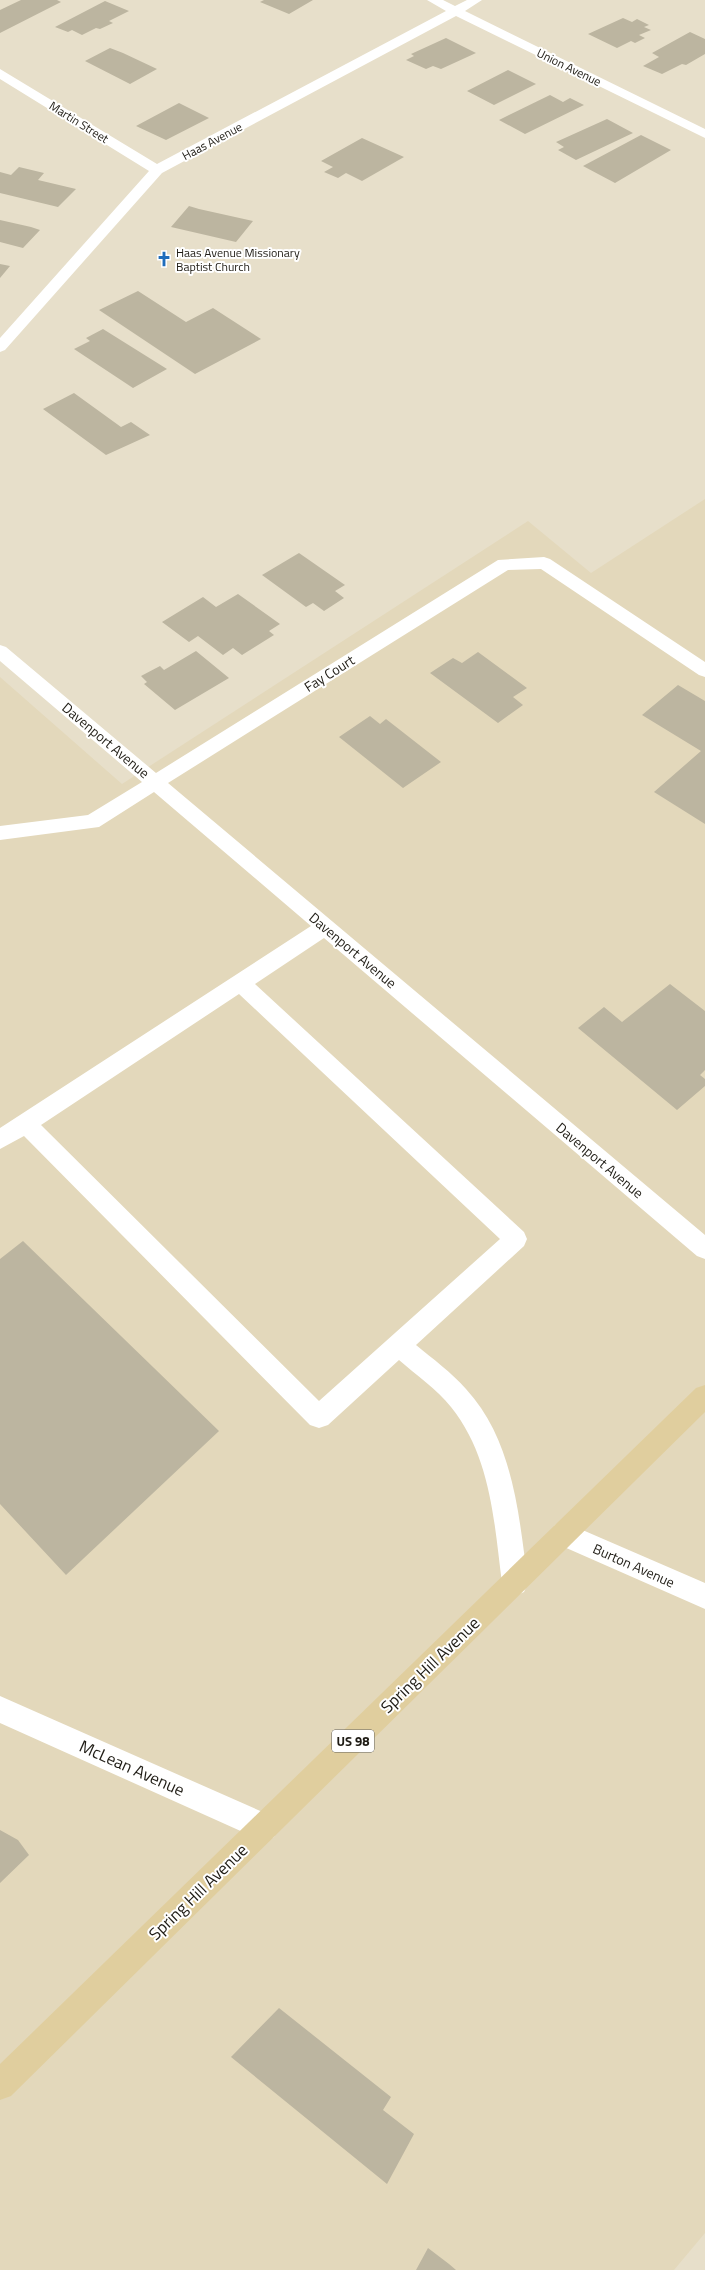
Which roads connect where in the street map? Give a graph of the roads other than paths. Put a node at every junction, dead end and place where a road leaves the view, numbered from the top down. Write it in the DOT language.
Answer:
graph roads {
  1 [pos="433,0"];
  2 [pos="476,0"];
  3 [pos="456,11"];
  4 [pos="0,73"];
  5 [pos="705,134"];
  6 [pos="157,170"];
  7 [pos="0,347"];
  8 [pos="4,660"];
  9 [pos="705,671"];
  10 [pos="155,782"];
  11 [pos="0,833"];
  12 [pos="325,927"];
  13 [pos="240,983"];
  14 [pos="26,1124"];
  15 [pos="0,1140"];
  16 [pos="705,1249"];
  17 [pos="399,1346"];
  18 [pos="705,1396"];
  19 [pos="564,1534"];
  20 [pos="515,1583"];
  21 [pos="705,1596"];
  22 [pos="0,1709"];
  23 [pos="264,1827"];
  24 [pos="0,2085"];
  1 -- 3 [label="street, Union Avenue"];
  2 -- 3 [label="street, Haas Avenue"];
  3 -- 5 [label="street, Union Avenue"];
  3 -- 6 [label="street, Haas Avenue"];
  4 -- 6 [label="street, Martin Street"];
  6 -- 7 [label="street, Haas Avenue"];
  8 -- 10 [label="street, Davenport Avenue"];
  9 -- 10 [label="street, Fay Court"];
  10 -- 11 [label="street, Fay Court"];
  10 -- 12 [label="street, Davenport Avenue"];
  12 -- 13 [label="street"];
  12 -- 16 [label="street, Davenport Avenue"];
  13 -- 14 [label="street"];
  13 -- 17 [label="street"];
  14 -- 15 [label="street"];
  14 -- 17 [label="street"];
  17 -- 20 [label="street"];
  18 -- 19 [label="main road, Spring Hill Avenue / US 98"];
  19 -- 20 [label="main road, Spring Hill Avenue / US 98"];
  19 -- 21 [label="street, Burton Avenue"];
  20 -- 23 [label="main road, Spring Hill Avenue / US 98"];
  22 -- 23 [label="street, McLean Avenue"];
  23 -- 24 [label="main road, Spring Hill Avenue / US 98"];
}
